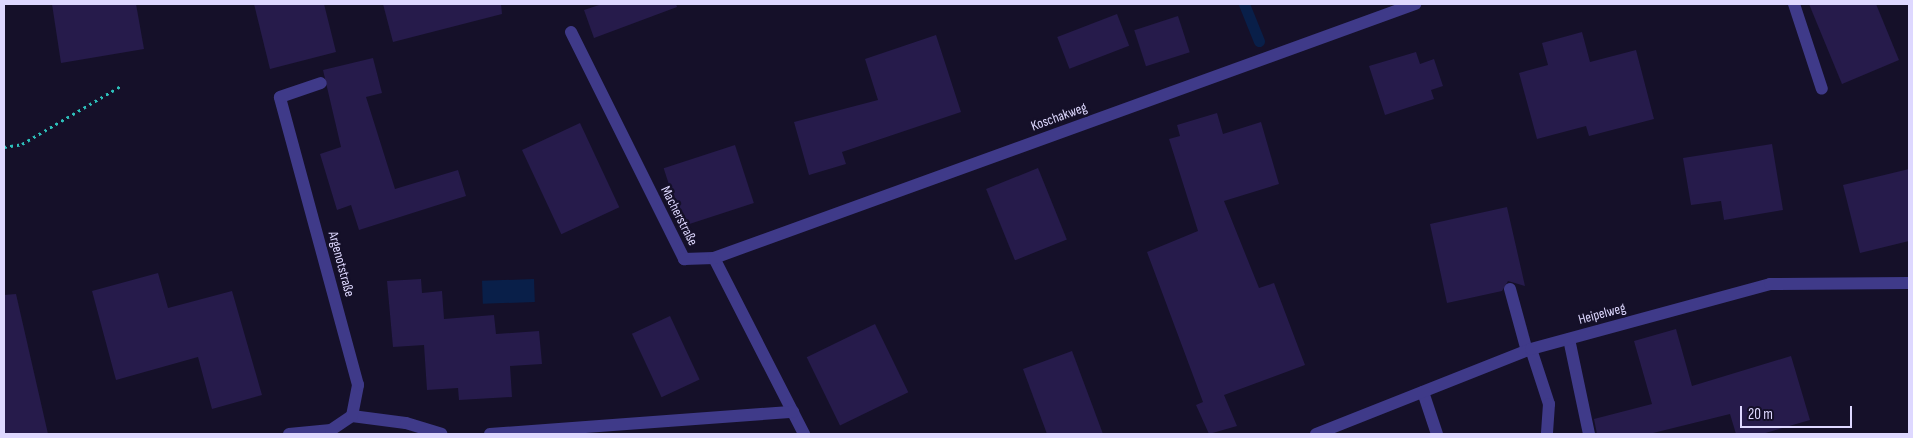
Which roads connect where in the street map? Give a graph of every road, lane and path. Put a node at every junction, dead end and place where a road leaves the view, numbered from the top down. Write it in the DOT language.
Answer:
graph roads {
  1 [pos="1415,4"];
  2 [pos="1794,4"];
  3 [pos="572,32"];
  4 [pos="321,83"];
  5 [pos="121,86"];
  6 [pos="1822,89"];
  7 [pos="4,147"];
  8 [pos="714,258"];
  9 [pos="1909,283"];
  10 [pos="1510,289"];
  11 [pos="1569,339"];
  12 [pos="1529,350"];
  13 [pos="1423,392"];
  14 [pos="793,412"];
  15 [pos="352,416"];
  16 [pos="289,434"];
  17 [pos="441,434"];
  18 [pos="490,434"];
  19 [pos="804,434"];
  20 [pos="1316,434"];
  21 [pos="1437,434"];
  22 [pos="1547,434"];
  23 [pos="1589,434"];
  1 -- 8 [label="street, Koschakweg"];
  2 -- 6 [label="street"];
  3 -- 8 [label="street, Macherstraße"];
  4 -- 15 [label="street, Argenotstraße"];
  5 -- 7 [label="path"];
  8 -- 14 [label="street"];
  9 -- 11 [label="street, Heipelweg"];
  10 -- 12 [label="street"];
  11 -- 12 [label="street, Heipelweg"];
  11 -- 23 [label="street"];
  12 -- 13 [label="street, Heipelweg"];
  12 -- 22 [label="street"];
  13 -- 20 [label="street, Heipelweg"];
  13 -- 21 [label="street"];
  14 -- 18 [label="street"];
  14 -- 19 [label="street"];
  15 -- 16 [label="street"];
  15 -- 17 [label="street"];
}
